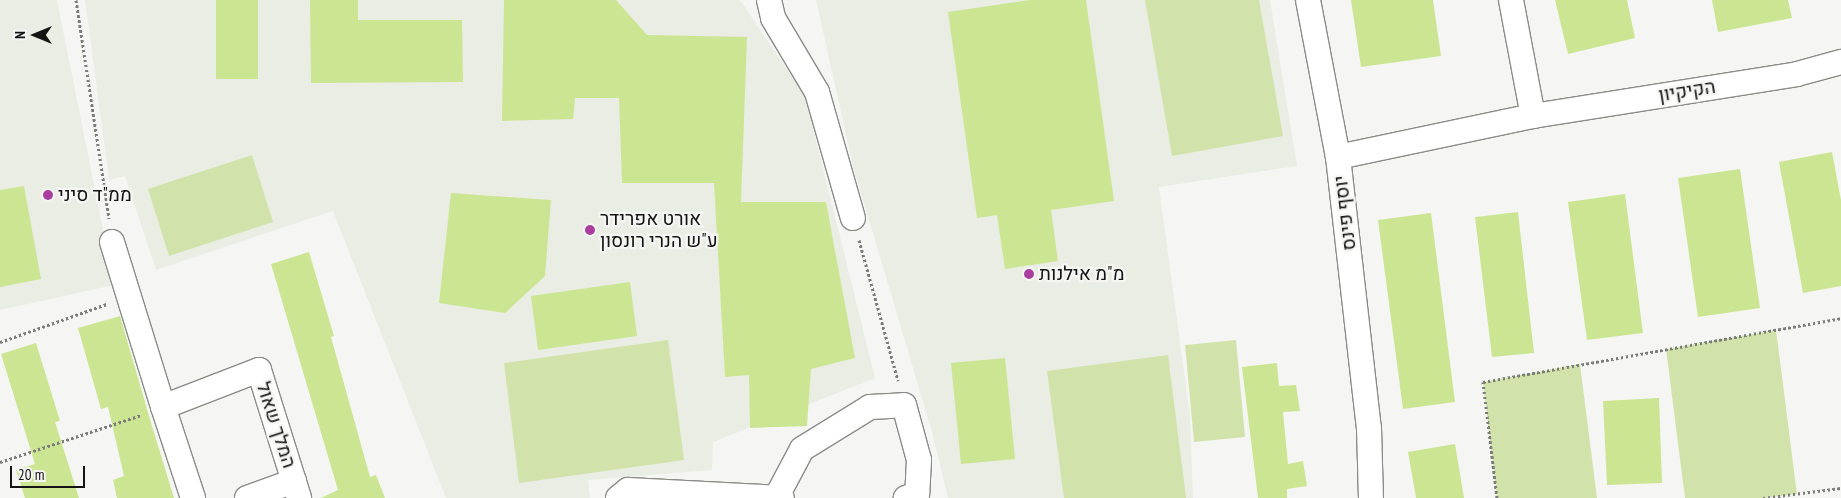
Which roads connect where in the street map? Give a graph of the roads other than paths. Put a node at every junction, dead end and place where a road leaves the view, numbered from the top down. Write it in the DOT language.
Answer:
graph roads {
  1 [pos="769,0"];
  2 [pos="1308,0"];
  3 [pos="1511,0"];
  4 [pos="1841,62"];
  5 [pos="1533,116"];
  6 [pos="1338,157"];
  7 [pos="853,218"];
  8 [pos="112,242"];
  9 [pos="163,407"];
  10 [pos="1369,428"];
  11 [pos="297,489"];
  12 [pos="193,498"];
  13 [pos="247,498"];
  14 [pos="618,498"];
  15 [pos="776,498"];
  16 [pos="782,498"];
  17 [pos="906,498"];
  18 [pos="1364,498"];
  19 [pos="1371,498"];
  1 -- 7 [label="street"];
  2 -- 6 [label="street, יוסף פינס"];
  3 -- 5 [label="street"];
  4 -- 5 [label="street, הקיקיון"];
  5 -- 6 [label="street, הקיקיון"];
  6 -- 10 [label="street, יוסף פינס"];
  8 -- 9 [label="street"];
  9 -- 11 [label="street, המלך שאול"];
  9 -- 12 [label="street"];
  10 -- 18 [label="street, יוסף פינס"];
  10 -- 19 [label="street, יוסף פינס"];
  11 -- 13 [label="street"];
  14 -- 15 [label="street"];
  15 -- 16 [label="street"];
  15 -- 17 [label="street"];
}
